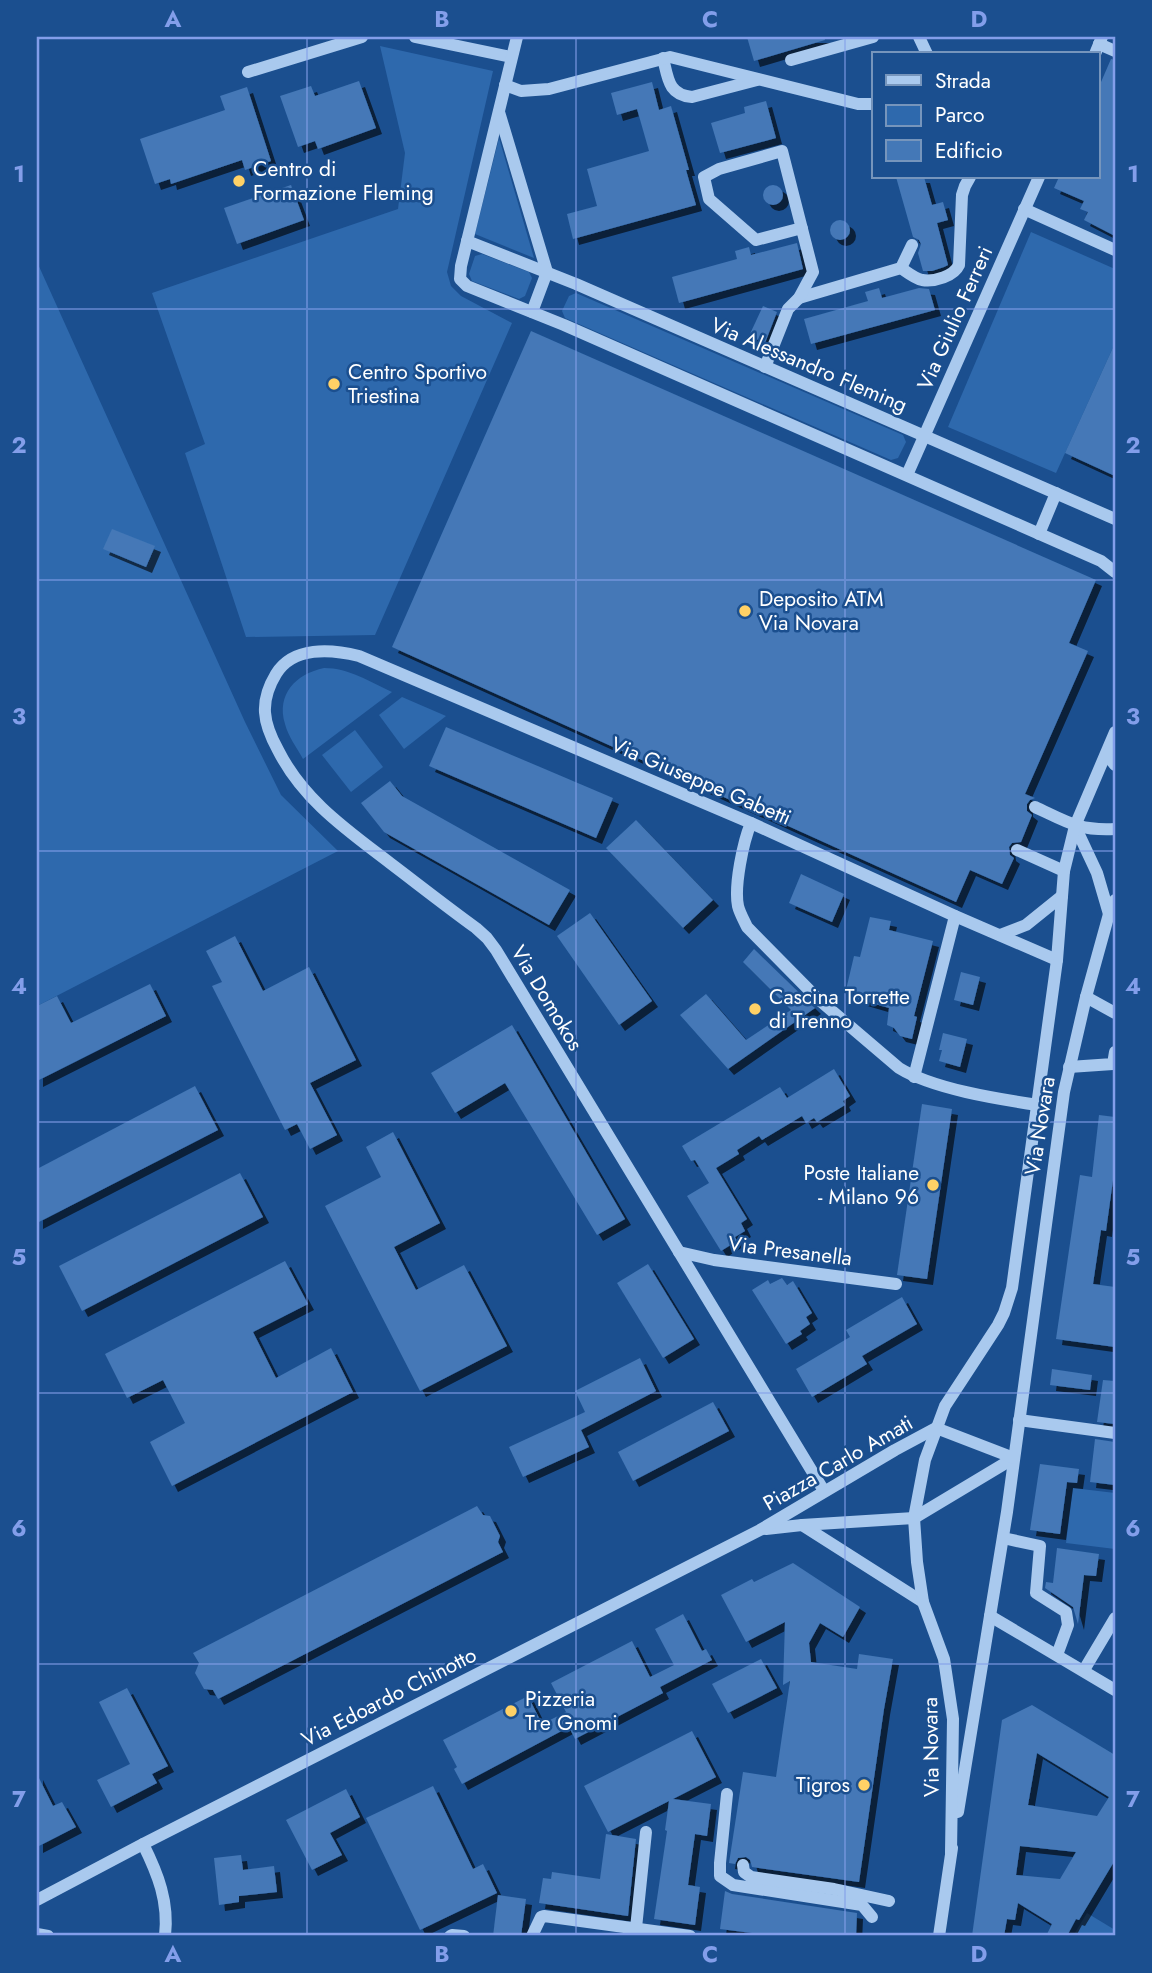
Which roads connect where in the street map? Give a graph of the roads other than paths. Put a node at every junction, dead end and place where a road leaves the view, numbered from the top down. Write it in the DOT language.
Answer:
graph roads {
  1 [pos="362,37"];
  2 [pos="415,37"];
  3 [pos="517,37"];
  4 [pos="873,37"];
  5 [pos="1098,45"];
  6 [pos="1115,51"];
  7 [pos="512,57"];
  8 [pos="663,58"];
  9 [pos="791,60"];
  10 [pos="248,72"];
  11 [pos="757,80"];
  12 [pos="505,85"];
  13 [pos="872,104"];
  14 [pos="499,112"];
  15 [pos="969,178"];
  16 [pos="1039,178"];
  17 [pos="1024,209"];
  18 [pos="802,228"];
  19 [pos="467,241"];
  20 [pos="912,245"];
  21 [pos="1115,250"];
  22 [pos="901,268"];
  23 [pos="547,272"];
  24 [pos="799,298"];
  25 [pos="532,312"];
  26 [pos="765,367"];
  27 [pos="923,436"];
  28 [pos="907,475"];
  29 [pos="1056,493"];
  30 [pos="1115,519"];
  31 [pos="1039,534"];
  32 [pos="1115,572"];
  33 [pos="384,666"];
  34 [pos="1115,732"];
  35 [pos="1109,748"];
  36 [pos="1115,765"];
  37 [pos="1035,807"];
  38 [pos="751,822"];
  39 [pos="1075,826"];
  40 [pos="1115,829"];
  41 [pos="1017,850"];
  42 [pos="1064,871"];
  43 [pos="1062,896"];
  44 [pos="1115,900"];
  45 [pos="1109,914"];
  46 [pos="955,916"];
  47 [pos="1000,936"];
  48 [pos="1057,960"];
  49 [pos="1086,997"];
  50 [pos="1115,1013"];
  51 [pos="1115,1052"];
  52 [pos="1069,1067"];
  53 [pos="914,1077"];
  54 [pos="1038,1105"];
  55 [pos="679,1252"];
  56 [pos="1015,1274"];
  57 [pos="896,1284"];
  58 [pos="1019,1420"];
  59 [pos="936,1428"];
  60 [pos="1115,1433"];
  61 [pos="1014,1458"];
  62 [pos="824,1491"];
  63 [pos="914,1518"];
  64 [pos="802,1525"];
  65 [pos="760,1530"];
  66 [pos="1003,1538"];
  67 [pos="923,1602"];
  68 [pos="990,1616"];
  69 [pos="1115,1618"];
  70 [pos="1057,1655"];
  71 [pos="1084,1670"];
  72 [pos="1115,1690"];
  73 [pos="727,1794"];
  74 [pos="646,1832"];
  75 [pos="143,1844"];
  76 [pos="951,1853"];
  77 [pos="743,1865"];
  78 [pos="37,1900"];
  79 [pos="889,1901"];
  80 [pos="873,1917"];
  81 [pos="636,1928"];
  82 [pos="37,1934"];
  83 [pos="48,1936"];
  84 [pos="165,1936"];
  85 [pos="450,1936"];
  86 [pos="464,1936"];
  87 [pos="532,1936"];
  88 [pos="690,1936"];
  89 [pos="939,1936"];
  1 -- 10 [label="street"];
  2 -- 7 [label="street"];
  3 -- 7 [label="street"];
  4 -- 9 [label="street"];
  5 -- 6 [label="street"];
  7 -- 12 [label="street"];
  8 -- 11 [label="street"];
  8 -- 11 [label="street"];
  8 -- 12 [label="street"];
  11 -- 13 [label="street"];
  12 -- 14 [label="street"];
  14 -- 19 [label="street"];
  14 -- 23 [label="street"];
  15 -- 22 [label="street"];
  16 -- 17 [label="street, Via Giulio Ferreri"];
  17 -- 21 [label="street"];
  17 -- 27 [label="street, Via Giulio Ferreri"];
  18 -- 18 [label="street"];
  18 -- 24 [label="street"];
  19 -- 23 [label="street, Via Alessandro Fleming"];
  19 -- 25 [label="street"];
  20 -- 22 [label="street"];
  22 -- 24 [label="street"];
  23 -- 25 [label="street"];
  23 -- 26 [label="street, Via Alessandro Fleming"];
  24 -- 26 [label="street"];
  25 -- 28 [label="street"];
  26 -- 27 [label="street, Via Alessandro Fleming"];
  27 -- 28 [label="street, Via Giulio Ferreri"];
  27 -- 29 [label="street, Via Alessandro Fleming"];
  28 -- 31 [label="street"];
  29 -- 30 [label="street, Via Alessandro Fleming"];
  29 -- 31 [label="street"];
  31 -- 32 [label="street"];
  33 -- 38 [label="street, Via Giuseppe Gabetti"];
  33 -- 55 [label="street, Via Domokos"];
  34 -- 35 [label="street, Via Novara"];
  35 -- 36 [label="street"];
  35 -- 39 [label="street, Via Novara"];
  37 -- 39 [label="street"];
  38 -- 46 [label="street, Via Giuseppe Gabetti"];
  38 -- 53 [label="street"];
  39 -- 40 [label="street"];
  39 -- 42 [label="street, Via Novara"];
  39 -- 45 [label="street"];
  41 -- 42 [label="street"];
  42 -- 43 [label="street, Via Novara"];
  43 -- 47 [label="street"];
  43 -- 48 [label="street, Via Novara"];
  44 -- 45 [label="street, Via Novara"];
  45 -- 49 [label="street, Via Novara"];
  46 -- 47 [label="street, Via Giuseppe Gabetti"];
  46 -- 53 [label="street"];
  47 -- 48 [label="street, Via Giuseppe Gabetti"];
  48 -- 54 [label="street, Via Novara"];
  49 -- 50 [label="street"];
  49 -- 52 [label="street, Via Novara"];
  51 -- 52 [label="street"];
  52 -- 58 [label="street, Via Novara"];
  53 -- 54 [label="street"];
  54 -- 56 [label="street, Via Novara"];
  55 -- 57 [label="street, Via Presanella"];
  55 -- 62 [label="street, Via Domokos"];
  56 -- 59 [label="street, Piazza Carlo Amati"];
  58 -- 60 [label="street"];
  58 -- 61 [label="street"];
  59 -- 61 [label="street, Piazza Carlo Amati"];
  59 -- 62 [label="street, Piazza Carlo Amati"];
  59 -- 63 [label="street, Piazza Carlo Amati"];
  61 -- 63 [label="street, Piazza Carlo Amati"];
  61 -- 66 [label="street"];
  62 -- 65 [label="street, Piazza Carlo Amati"];
  63 -- 64 [label="street, Piazza Carlo Amati"];
  63 -- 67 [label="street, Piazza Carlo Amati"];
  64 -- 65 [label="street, Piazza Carlo Amati"];
  64 -- 67 [label="street, Piazza Carlo Amati"];
  65 -- 75 [label="street, Via Edoardo Chinotto"];
  66 -- 68 [label="street"];
  66 -- 70 [label="street"];
  67 -- 76 [label="street, Via Novara"];
  68 -- 70 [label="street"];
  68 -- 76 [label="street, Via Novara"];
  69 -- 71 [label="street"];
  70 -- 71 [label="street"];
  71 -- 72 [label="street"];
  73 -- 80 [label="street"];
  74 -- 81 [label="street"];
  75 -- 78 [label="street, Via Edoardo Chinotto"];
  75 -- 84 [label="street"];
  76 -- 89 [label="street, Via Novara"];
  77 -- 79 [label="street"];
  81 -- 87 [label="street"];
  81 -- 88 [label="street"];
  82 -- 83 [label="street"];
  85 -- 86 [label="street"];
}
